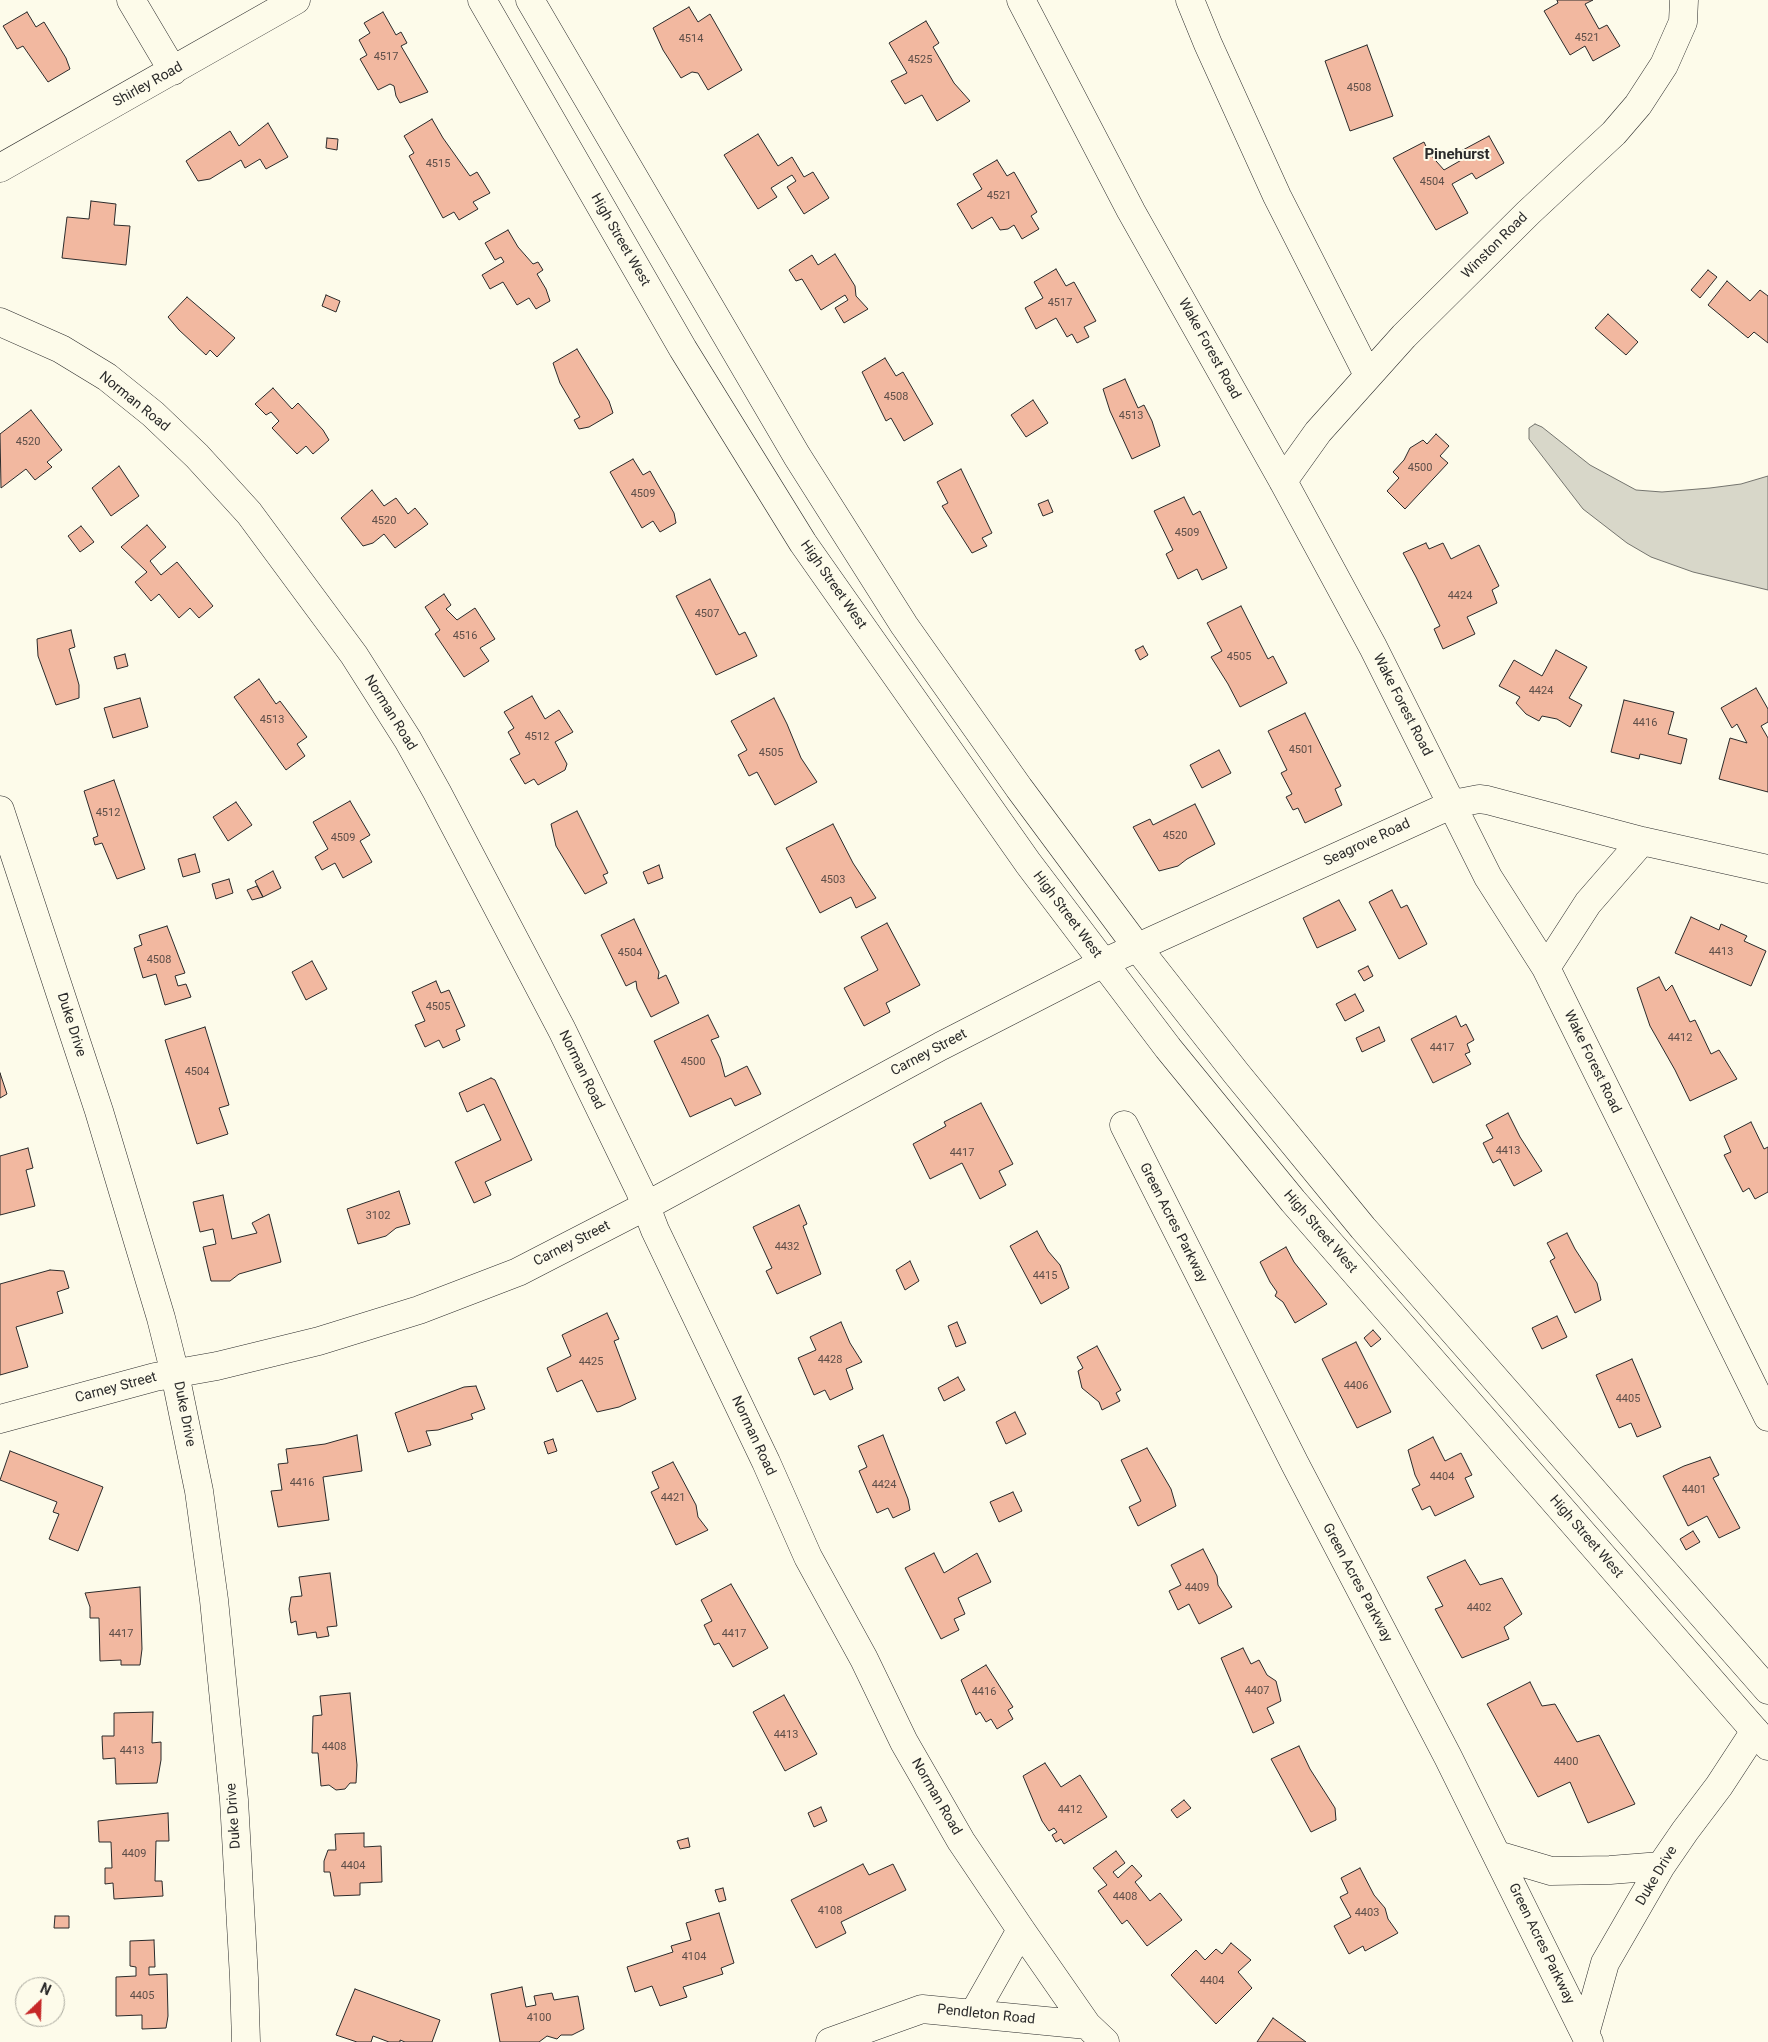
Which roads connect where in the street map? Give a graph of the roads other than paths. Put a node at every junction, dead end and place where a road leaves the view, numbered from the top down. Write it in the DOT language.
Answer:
graph roads {
  1 [pos="131,0"];
  2 [pos="296,0"];
  3 [pos="482,0"];
  4 [pos="530,0"];
  5 [pos="1022,0"];
  6 [pos="1190,0"];
  7 [pos="1684,0"];
  8 [pos="173,71"];
  9 [pos="0,168"];
  10 [pos="0,322"];
  11 [pos="1368,376"];
  12 [pos="1283,481"];
  13 [pos="1453,804"];
  14 [pos="0,810"];
  15 [pos="1642,842"];
  16 [pos="1768,869"];
  17 [pos="1137,947"];
  18 [pos="1103,963"];
  19 [pos="1546,968"];
  20 [pos="1124,1126"];
  21 [pos="646,1206"];
  22 [pos="175,1374"];
  23 [pos="1768,1417"];
  24 [pos="0,1419"];
  25 [pos="1768,1690"];
  26 [pos="1762,1739"];
  27 [pos="1497,1855"];
  28 [pos="1661,1866"];
  29 [pos="1021,1930"];
  30 [pos="974,2013"];
  31 [pos="1096,2034"];
  32 [pos="1587,2038"];
  33 [pos="246,2042"];
  34 [pos="830,2042"];
  1 -- 8 [label="street"];
  2 -- 8 [label="street, Shirley Road"];
  3 -- 18 [label="street, High Street West"];
  4 -- 17 [label="street"];
  5 -- 12 [label="street, Wake Forest Road"];
  6 -- 11 [label="street"];
  7 -- 11 [label="street, Winston Road"];
  8 -- 9 [label="street, Shirley Road"];
  10 -- 21 [label="street, Norman Road"];
  11 -- 12 [label="street, Winston Road"];
  12 -- 13 [label="street, Wake Forest Road"];
  13 -- 15 [label="street, Seagrove Road"];
  13 -- 17 [label="street, Seagrove Road"];
  13 -- 19 [label="street, Wake Forest Road"];
  14 -- 22 [label="street, Duke Drive"];
  15 -- 16 [label="street, Seagrove Road"];
  15 -- 19 [label="street"];
  17 -- 18 [label="street, Seagrove Road"];
  17 -- 25 [label="street"];
  18 -- 21 [label="street, Carney Street"];
  18 -- 26 [label="street, High Street West"];
  19 -- 23 [label="street, Wake Forest Road"];
  20 -- 27 [label="street, Green Acres Parkway"];
  21 -- 22 [label="street, Carney Street"];
  21 -- 29 [label="street, Norman Road"];
  22 -- 24 [label="street, Carney Street"];
  22 -- 33 [label="street, Duke Drive"];
  26 -- 28 [label="street, Duke Drive"];
  27 -- 28 [label="street"];
  27 -- 32 [label="street, Green Acres Parkway"];
  28 -- 32 [label="street, Duke Drive"];
  29 -- 30 [label="street"];
  29 -- 31 [label="street, Norman Road"];
  30 -- 31 [label="street, Pendleton Road"];
  30 -- 34 [label="street, Pendleton Road"];
}
